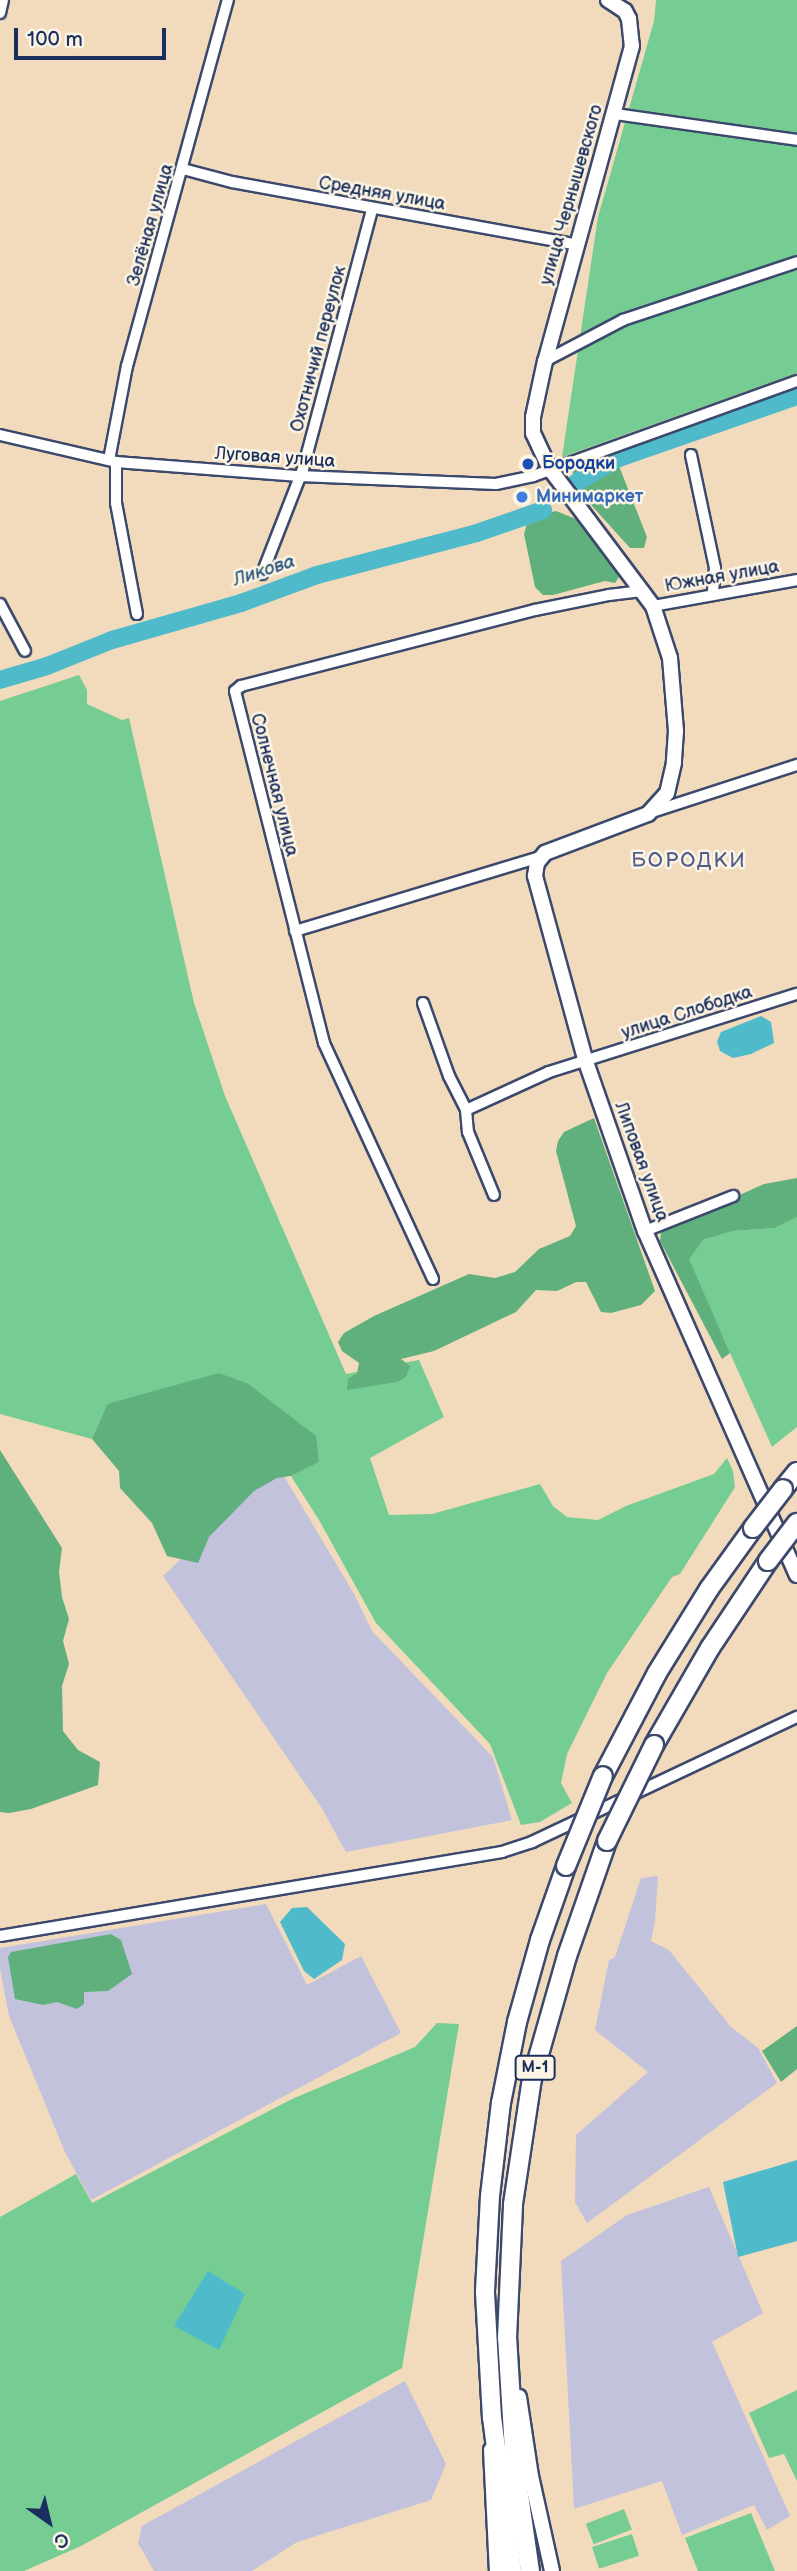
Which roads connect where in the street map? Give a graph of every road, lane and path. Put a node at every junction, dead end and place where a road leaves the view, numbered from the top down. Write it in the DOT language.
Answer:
graph roads {
  1 [pos="4,0"];
  2 [pos="228,0"];
  3 [pos="608,0"];
  4 [pos="629,6"];
  5 [pos="0,13"];
  6 [pos="615,114"];
  7 [pos="797,140"];
  8 [pos="183,169"];
  9 [pos="372,209"];
  10 [pos="577,245"];
  11 [pos="797,262"];
  12 [pos="545,361"];
  13 [pos="797,381"];
  14 [pos="0,435"];
  15 [pos="691,455"];
  16 [pos="113,461"];
  17 [pos="550,470"];
  18 [pos="299,476"];
  19 [pos="262,574"];
  20 [pos="797,580"];
  21 [pos="713,593"];
  22 [pos="649,600"];
  23 [pos="0,604"];
  24 [pos="138,614"];
  25 [pos="25,651"];
  26 [pos="797,765"];
  27 [pos="648,814"];
  28 [pos="540,857"];
  29 [pos="295,931"];
  30 [pos="797,994"];
  31 [pos="423,1003"];
  32 [pos="586,1062"];
  33 [pos="466,1110"];
  34 [pos="494,1195"];
  35 [pos="733,1195"];
  36 [pos="645,1231"];
  37 [pos="433,1279"];
  38 [pos="797,1472"];
  39 [pos="797,1523"];
  40 [pos="797,1574"];
  41 [pos="797,1717"];
  42 [pos="0,1936"];
  43 [pos="508,2304"];
  44 [pos="492,2418"];
  45 [pos="497,2571"];
  46 [pos="512,2571"];
  47 [pos="530,2571"];
  48 [pos="552,2571"];
  1 -- 5 [label="street"];
  2 -- 8 [label="street, Зелёная улица"];
  3 -- 4 [label="street"];
  4 -- 6 [label="street, улица Чернышевского"];
  6 -- 7 [label="street"];
  6 -- 10 [label="street, улица Чернышевского"];
  8 -- 9 [label="street, Средняя улица"];
  8 -- 16 [label="street, Зелёная улица"];
  9 -- 10 [label="street, Средняя улица"];
  9 -- 18 [label="street, Охотничий переулок"];
  10 -- 12 [label="street, улица Чернышевского"];
  11 -- 12 [label="street"];
  12 -- 17 [label="street, улица Чернышевского"];
  13 -- 17 [label="street, Луговая улица"];
  14 -- 16 [label="street, Луговая улица"];
  15 -- 21 [label="street"];
  16 -- 18 [label="street, Луговая улица"];
  16 -- 24 [label="street, Зелёная улица"];
  17 -- 18 [label="street, Луговая улица"];
  17 -- 22 [label="street, улица Чернышевского"];
  18 -- 19 [label="street, Охотничий переулок"];
  20 -- 21 [label="street, Южная улица"];
  21 -- 22 [label="street, Южная улица"];
  22 -- 27 [label="street"];
  22 -- 29 [label="street, Солнечная улица"];
  23 -- 25 [label="street"];
  26 -- 27 [label="street"];
  27 -- 28 [label="street"];
  28 -- 29 [label="street"];
  28 -- 32 [label="street, Липовая улица"];
  29 -- 37 [label="street, Солнечная улица"];
  30 -- 32 [label="street, улица Слободка"];
  31 -- 33 [label="street"];
  32 -- 33 [label="street, улица Слободка"];
  32 -- 36 [label="street, Липовая улица"];
  33 -- 34 [label="street"];
  35 -- 36 [label="street"];
  36 -- 40 [label="street, Липовая улица"];
  38 -- 44 [label="highway, М-1, bridge"];
  39 -- 43 [label="highway, М-1, bridge"];
  41 -- 42 [label="street"];
  43 -- 47 [label="highway, М-1"];
  43 -- 48 [label="street"];
  44 -- 45 [label="street"];
  44 -- 46 [label="highway, М-1"];
}
